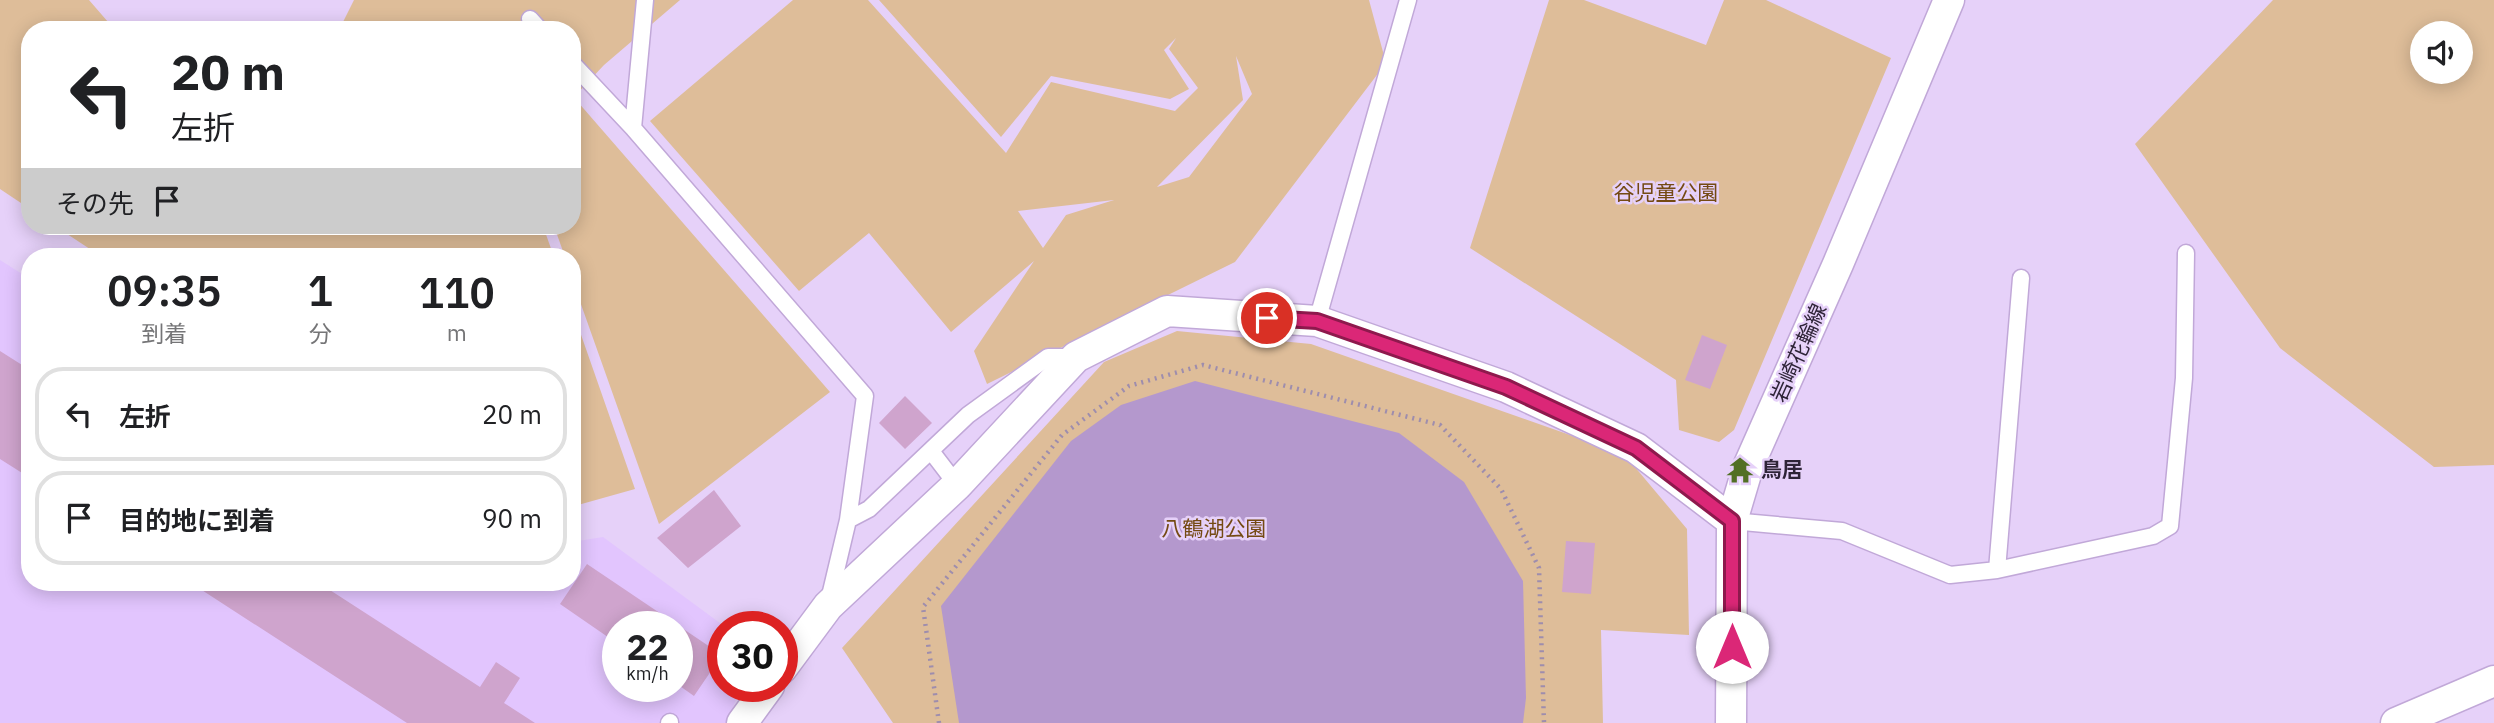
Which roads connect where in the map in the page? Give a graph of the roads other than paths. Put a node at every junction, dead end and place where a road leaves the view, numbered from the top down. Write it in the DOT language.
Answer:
graph roads {
  1 [pos="645,0"];
  2 [pos="1408,0"];
  3 [pos="1949,0"];
  4 [pos="581,72"];
  5 [pos="634,128"];
  6 [pos="2186,253"];
  7 [pos="2021,278"];
  8 [pos="1317,321"];
  9 [pos="1076,357"];
  10 [pos="931,451"];
  11 [pos="957,485"];
  12 [pos="848,520"];
  13 [pos="1732,521"];
  14 [pos="1997,570"];
  15 [pos="828,606"];
  16 [pos="798,646"];
  17 [pos="2494,681"];
  18 [pos="757,702"];
  19 [pos="742,723"];
  20 [pos="1731,723"];
  21 [pos="2396,723"];
  1 -- 5 [label="lane"];
  2 -- 8 [label="lane"];
  3 -- 13 [label="street, 岩崎花輪線"];
  4 -- 5 [label="lane"];
  5 -- 12 [label="lane"];
  6 -- 14 [label="lane"];
  7 -- 14 [label="lane"];
  8 -- 9 [label="street"];
  8 -- 13 [label="street"];
  9 -- 10 [label="lane"];
  9 -- 11 [label="street"];
  10 -- 11 [label="lane"];
  10 -- 12 [label="lane"];
  11 -- 15 [label="street"];
  12 -- 15 [label="lane"];
  13 -- 14 [label="lane"];
  13 -- 20 [label="street, 岩崎花輪線"];
  15 -- 16 [label="street"];
  17 -- 21 [label="street"];
  18 -- 19 [label="street"];
}
